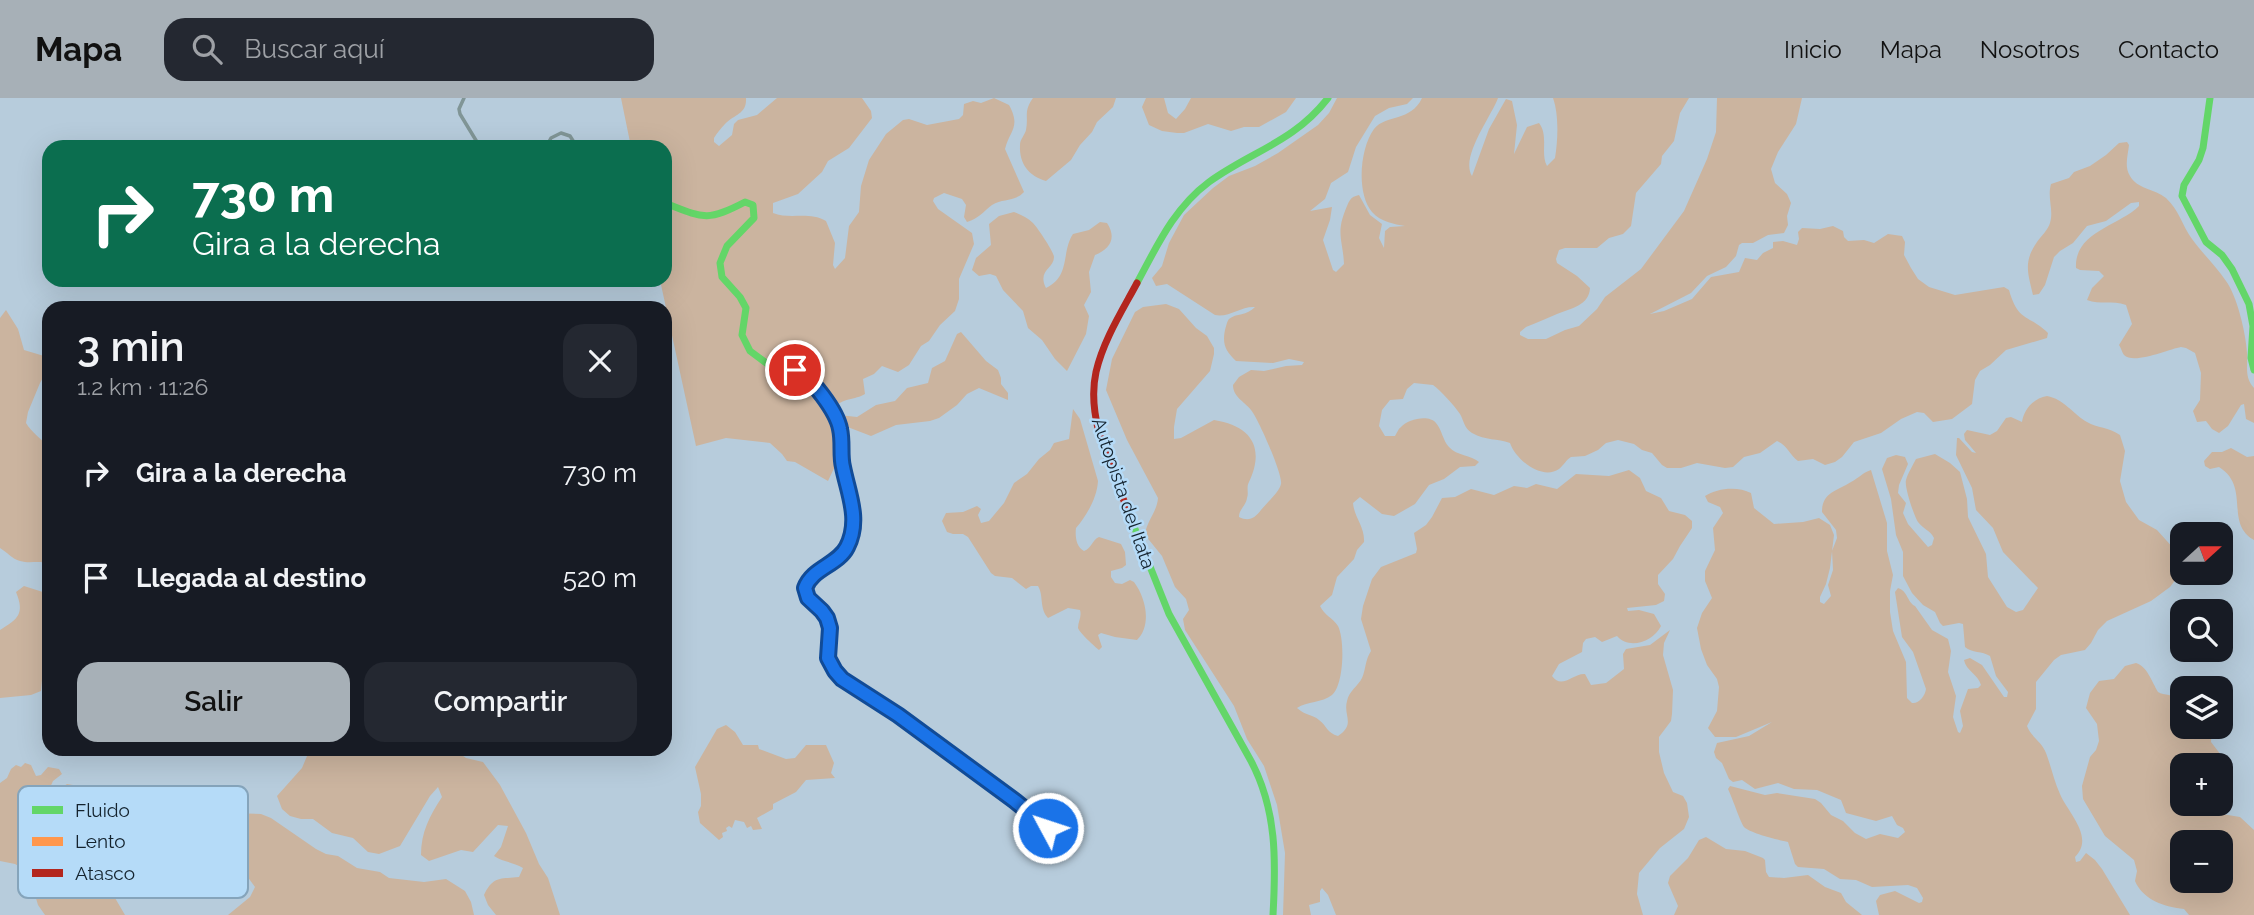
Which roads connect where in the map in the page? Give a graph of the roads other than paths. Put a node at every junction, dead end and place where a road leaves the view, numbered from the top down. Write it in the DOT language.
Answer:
graph roads {
  1 [pos="464,98"];
  2 [pos="1322,98"];
  3 [pos="1328,98"];
  4 [pos="2210,98"];
  5 [pos="477,140"];
  6 [pos="550,140"];
  7 [pos="573,140"];
  8 [pos="672,206"];
  9 [pos="2254,370"];
  10 [pos="1048,828"];
  11 [pos="1271,915"];
  1 -- 5 [label="street"];
  2 -- 11 [label="main road, Autopista del Itata"];
  3 -- 11 [label="main road, Autopista del Itata"];
  4 -- 9 [label="main road"];
  6 -- 7 [label="street"];
  8 -- 10 [label="main road"];
}
